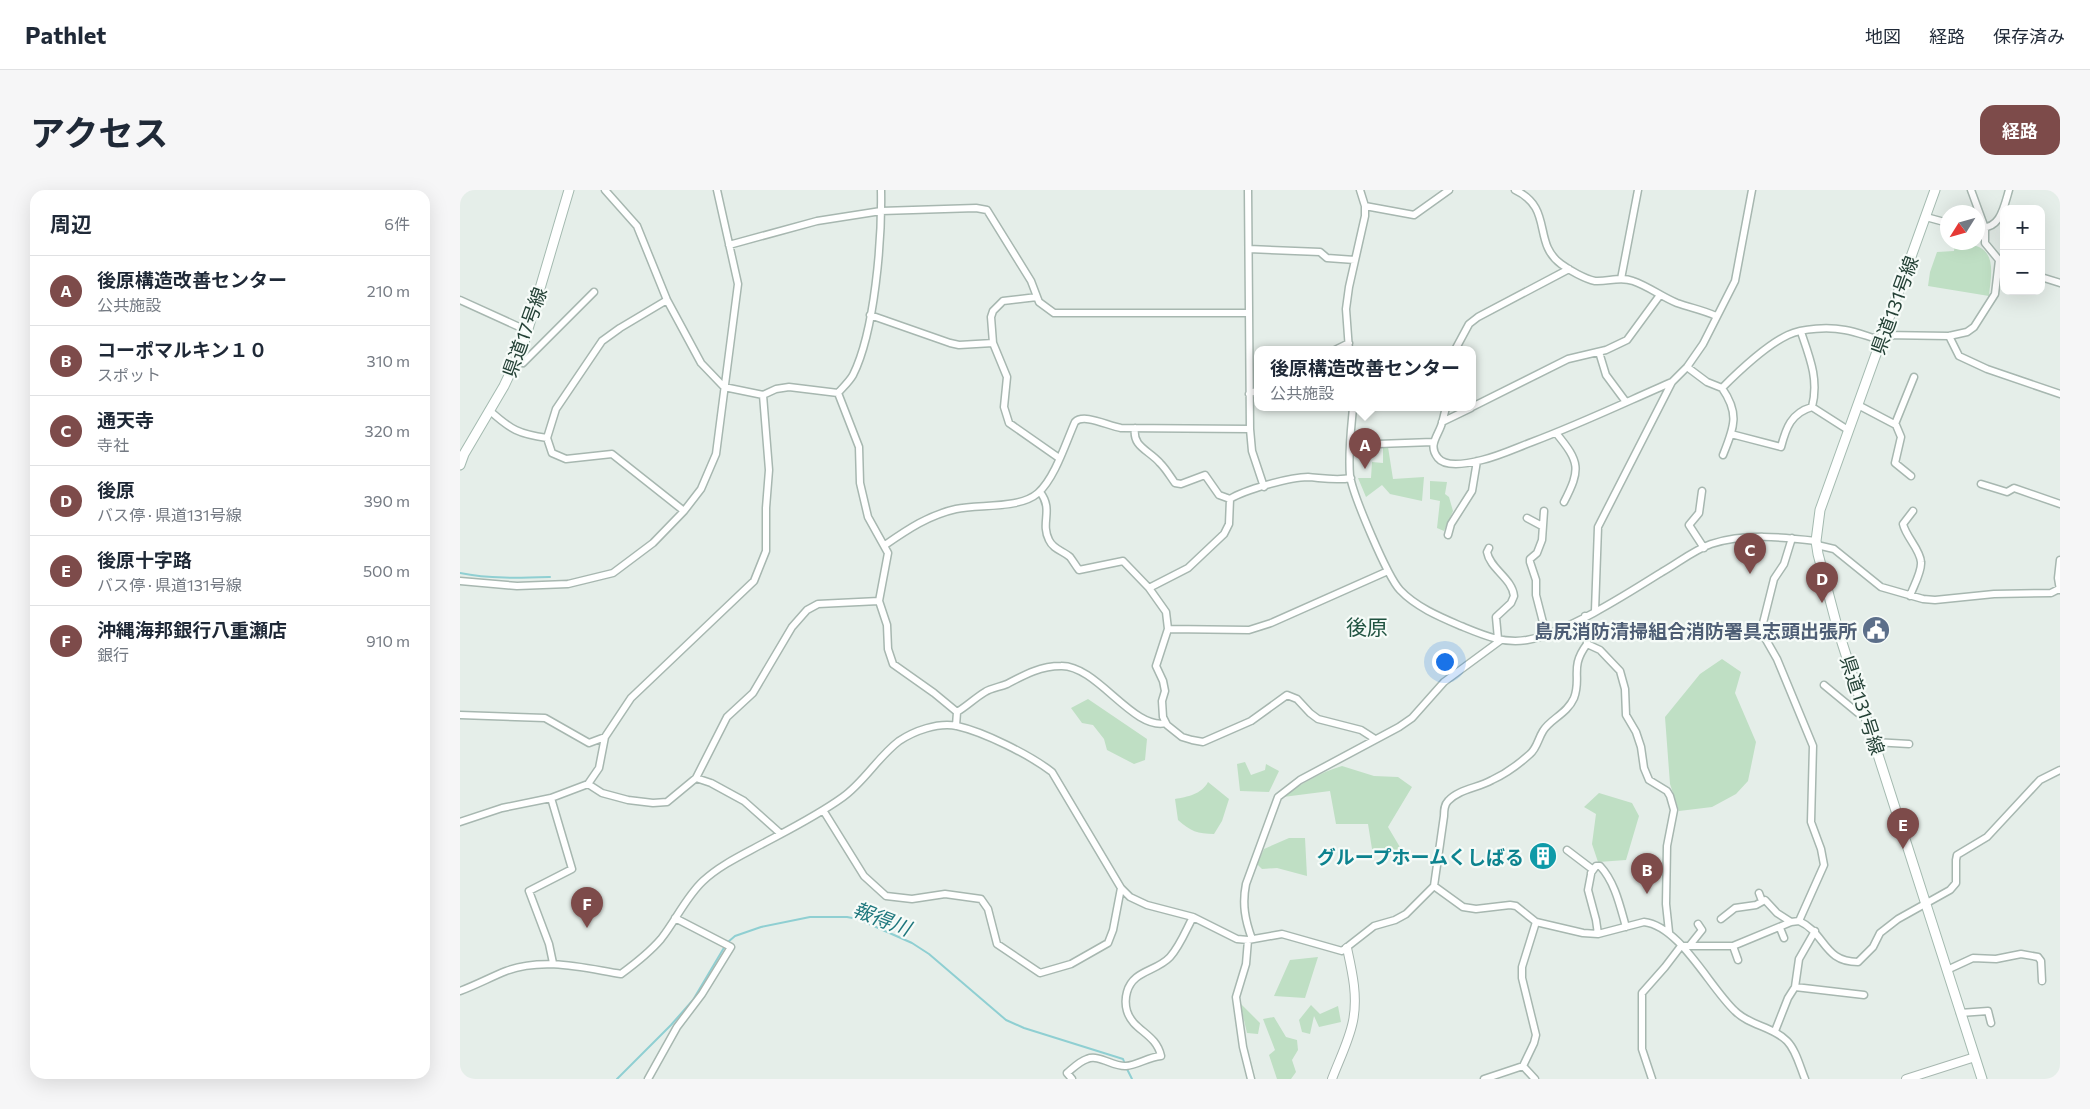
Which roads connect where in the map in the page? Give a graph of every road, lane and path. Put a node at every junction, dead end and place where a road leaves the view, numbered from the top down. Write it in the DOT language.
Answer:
graph roads {
  1 [pos="569,190"];
  2 [pos="605,190"];
  3 [pos="717,190"];
  4 [pos="881,190"];
  5 [pos="1248,190"];
  6 [pos="1360,190"];
  7 [pos="1449,190"];
  8 [pos="1515,190"];
  9 [pos="1638,190"];
  10 [pos="1752,190"];
  11 [pos="1935,190"];
  12 [pos="1971,190"];
  13 [pos="2009,190"];
  14 [pos="1977,205"];
  15 [pos="1365,206"];
  16 [pos="881,211"];
  17 [pos="1926,217"];
  18 [pos="1940,221"];
  19 [pos="1985,228"];
  20 [pos="1985,243"];
  21 [pos="729,245"];
  22 [pos="1248,249"];
  23 [pos="1355,260"];
  24 [pos="2000,260"];
  25 [pos="2000,266"];
  26 [pos="1569,269"];
  27 [pos="2045,277"];
  28 [pos="1621,278"];
  29 [pos="2060,283"];
  30 [pos="594,292"];
  31 [pos="1660,295"];
  32 [pos="1037,297"];
  33 [pos="460,300"];
  34 [pos="668,300"];
  35 [pos="1249,313"];
  36 [pos="870,315"];
  37 [pos="1716,316"];
  38 [pos="528,330"];
  39 [pos="1801,332"];
  40 [pos="1949,336"];
  41 [pos="1882,338"];
  42 [pos="993,343"];
  43 [pos="1349,346"];
  44 [pos="1457,346"];
  45 [pos="1599,352"];
  46 [pos="518,359"];
  47 [pos="1687,367"];
  48 [pos="1914,377"];
  49 [pos="1672,382"];
  50 [pos="724,387"];
  51 [pos="1722,388"];
  52 [pos="1254,392"];
  53 [pos="838,393"];
  54 [pos="1249,394"];
  55 [pos="2060,394"];
  56 [pos="763,395"];
  57 [pos="1626,402"];
  58 [pos="1476,405"];
  59 [pos="1858,405"];
  60 [pos="1812,407"];
  61 [pos="489,410"];
  62 [pos="1354,411"];
  63 [pos="1445,411"];
  64 [pos="1464,411"];
  65 [pos="1442,422"];
  66 [pos="1895,424"];
  67 [pos="1135,428"];
  68 [pos="1250,429"];
  69 [pos="1848,430"];
  70 [pos="1556,432"];
  71 [pos="1731,434"];
  72 [pos="548,438"];
  73 [pos="1433,442"];
  74 [pos="1350,445"];
  75 [pos="462,453"];
  76 [pos="1723,455"];
  77 [pos="1059,458"];
  78 [pos="1477,461"];
  79 [pos="460,465"];
  80 [pos="1911,476"];
  81 [pos="1351,478"];
  82 [pos="1981,484"];
  83 [pos="1264,487"];
  84 [pos="1702,491"];
  85 [pos="1040,492"];
  86 [pos="1230,500"];
  87 [pos="1564,502"];
  88 [pos="2060,504"];
  89 [pos="684,511"];
  90 [pos="1544,511"];
  91 [pos="1913,511"];
  92 [pos="1527,518"];
  93 [pos="1542,526"];
  94 [pos="1448,535"];
  95 [pos="1792,538"];
  96 [pos="1817,543"];
  97 [pos="885,545"];
  98 [pos="1489,548"];
  99 [pos="1704,548"];
  100 [pos="2060,560"];
  101 [pos="1388,571"];
  102 [pos="460,581"];
  103 [pos="1149,588"];
  104 [pos="2060,590"];
  105 [pos="1910,596"];
  106 [pos="879,600"];
  107 [pos="1595,611"];
  108 [pos="1585,616"];
  109 [pos="1168,629"];
  110 [pos="1546,634"];
  111 [pos="1500,640"];
  112 [pos="1587,644"];
  113 [pos="1824,685"];
  114 [pos="1864,711"];
  115 [pos="957,712"];
  116 [pos="460,715"];
  117 [pos="1166,723"];
  118 [pos="956,726"];
  119 [pos="605,738"];
  120 [pos="1375,740"];
  121 [pos="1874,742"];
  122 [pos="1909,744"];
  123 [pos="2060,770"];
  124 [pos="696,778"];
  125 [pos="588,784"];
  126 [pos="551,798"];
  127 [pos="824,810"];
  128 [pos="460,822"];
  129 [pos="781,834"];
  130 [pos="1566,850"];
  131 [pos="1591,873"];
  132 [pos="1434,886"];
  133 [pos="1121,888"];
  134 [pos="1759,892"];
  135 [pos="1762,900"];
  136 [pos="1926,904"];
  137 [pos="1193,917"];
  138 [pos="675,918"];
  139 [pos="1721,919"];
  140 [pos="1799,921"];
  141 [pos="1536,922"];
  142 [pos="1791,922"];
  143 [pos="1698,924"];
  144 [pos="1626,927"];
  145 [pos="1780,928"];
  146 [pos="1815,931"];
  147 [pos="1669,932"];
  148 [pos="1598,934"];
  149 [pos="1784,938"];
  150 [pos="1250,940"];
  151 [pos="1681,946"];
  152 [pos="1690,946"];
  153 [pos="1733,946"];
  154 [pos="1347,948"];
  155 [pos="1738,960"];
  156 [pos="553,963"];
  157 [pos="1947,970"];
  158 [pos="2042,981"];
  159 [pos="1795,986"];
  160 [pos="460,991"];
  161 [pos="1864,995"];
  162 [pos="1960,1013"];
  163 [pos="1991,1023"];
  164 [pos="1775,1031"];
  165 [pos="1975,1057"];
  166 [pos="1524,1066"];
  167 [pos="648,1079"];
  168 [pos="1072,1079"];
  169 [pos="1251,1079"];
  170 [pos="1332,1079"];
  171 [pos="1484,1079"];
  172 [pos="1535,1079"];
  173 [pos="1652,1079"];
  174 [pos="1805,1079"];
  175 [pos="1906,1079"];
  176 [pos="1982,1079"];
  1 -- 38 [label="main road, 県道17号線"];
  2 -- 34 [label="street"];
  3 -- 21 [label="street"];
  4 -- 16 [label="street"];
  5 -- 22 [label="street"];
  6 -- 15 [label="street"];
  7 -- 15 [label="street"];
  8 -- 26 [label="street"];
  9 -- 28 [label="street"];
  10 -- 37 [label="street"];
  11 -- 17 [label="main road, 県道131号線"];
  12 -- 14 [label="street"];
  13 -- 19 [label="street"];
  15 -- 23 [label="street"];
  16 -- 21 [label="street"];
  16 -- 32 [label="street"];
  16 -- 36 [label="street"];
  17 -- 18 [label="street"];
  17 -- 41 [label="main road, 県道131号線"];
  20 -- 24 [label="street"];
  21 -- 50 [label="street"];
  22 -- 23 [label="street"];
  22 -- 35 [label="street"];
  23 -- 43 [label="street"];
  25 -- 40 [label="street"];
  26 -- 28 [label="street"];
  26 -- 44 [label="street"];
  27 -- 29 [label="street"];
  28 -- 31 [label="street"];
  30 -- 46 [label="street"];
  31 -- 37 [label="street"];
  31 -- 45 [label="street"];
  32 -- 35 [label="street"];
  32 -- 42 [label="street"];
  33 -- 38 [label="street"];
  34 -- 50 [label="street"];
  34 -- 72 [label="street"];
  35 -- 54 [label="street"];
  36 -- 42 [label="street"];
  36 -- 53 [label="street"];
  37 -- 47 [label="street"];
  38 -- 46 [label="main road, 県道17号線"];
  39 -- 41 [label="street"];
  39 -- 51 [label="street"];
  39 -- 60 [label="street"];
  40 -- 41 [label="street"];
  40 -- 55 [label="street"];
  41 -- 59 [label="main road, 県道131号線"];
  42 -- 77 [label="street"];
  45 -- 57 [label="street"];
  45 -- 58 [label="street"];
  46 -- 61 [label="main road, 県道17号線"];
  47 -- 49 [label="street"];
  47 -- 51 [label="street"];
  48 -- 66 [label="street"];
  49 -- 57 [label="street"];
  49 -- 107 [label="street"];
  50 -- 56 [label="street"];
  50 -- 89 [label="street"];
  51 -- 71 [label="street"];
  52 -- 54 [label="street"];
  53 -- 56 [label="street"];
  53 -- 97 [label="street"];
  54 -- 68 [label="street"];
  56 -- 119 [label="street"];
  57 -- 70 [label="street"];
  59 -- 66 [label="street"];
  59 -- 69 [label="main road, 県道131号線"];
  60 -- 69 [label="street"];
  60 -- 71 [label="street"];
  61 -- 72 [label="street"];
  61 -- 75 [label="main road, 県道17号線"];
  62 -- 74 [label="street"];
  63 -- 65 [label="street"];
  64 -- 65 [label="street"];
  65 -- 73 [label="street"];
  66 -- 80 [label="street"];
  67 -- 68 [label="street"];
  67 -- 77 [label="street"];
  67 -- 86 [label="street"];
  68 -- 83 [label="street"];
  69 -- 96 [label="main road, 県道131号線"];
  70 -- 78 [label="street"];
  70 -- 87 [label="street"];
  71 -- 76 [label="street"];
  72 -- 89 [label="street"];
  73 -- 74 [label="street"];
  73 -- 78 [label="street"];
  74 -- 81 [label="street"];
  75 -- 79 [label="main road, 県道17号線"];
  77 -- 85 [label="street"];
  78 -- 94 [label="street"];
  81 -- 83 [label="street"];
  81 -- 101 [label="street"];
  82 -- 88 [label="street"];
  83 -- 86 [label="street"];
  84 -- 99 [label="street"];
  85 -- 97 [label="street"];
  85 -- 103 [label="street"];
  86 -- 103 [label="street"];
  89 -- 102 [label="street"];
  90 -- 93 [label="street"];
  91 -- 105 [label="street"];
  92 -- 93 [label="street"];
  93 -- 110 [label="street"];
  95 -- 96 [label="street"];
  95 -- 99 [label="street"];
  95 -- 140 [label="street"];
  96 -- 105 [label="street"];
  96 -- 114 [label="main road, 県道131号線"];
  97 -- 106 [label="street"];
  98 -- 111 [label="street"];
  99 -- 107 [label="street"];
  100 -- 104 [label="street"];
  101 -- 109 [label="street"];
  101 -- 111 [label="street"];
  103 -- 109 [label="street"];
  104 -- 105 [label="street"];
  106 -- 115 [label="street"];
  106 -- 124 [label="street"];
  107 -- 108 [label="street"];
  108 -- 110 [label="street"];
  108 -- 112 [label="street"];
  109 -- 117 [label="street"];
  110 -- 111 [label="street"];
  111 -- 120 [label="street"];
  112 -- 132 [label="street"];
  112 -- 147 [label="street"];
  113 -- 114 [label="street"];
  114 -- 121 [label="main road, 県道131号線"];
  115 -- 117 [label="street"];
  115 -- 118 [label="street"];
  116 -- 119 [label="street"];
  117 -- 120 [label="street"];
  118 -- 127 [label="street"];
  118 -- 133 [label="street"];
  119 -- 125 [label="street"];
  120 -- 150 [label="street"];
  121 -- 122 [label="street"];
  121 -- 136 [label="main road, 県道131号線"];
  123 -- 136 [label="street"];
  124 -- 125 [label="street"];
  124 -- 129 [label="street"];
  125 -- 126 [label="street"];
  126 -- 128 [label="street"];
  126 -- 156 [label="street"];
  127 -- 129 [label="street"];
  127 -- 133 [label="street"];
  129 -- 138 [label="street"];
  130 -- 131 [label="street"];
  131 -- 144 [label="street"];
  131 -- 148 [label="street"];
  132 -- 141 [label="street"];
  132 -- 154 [label="street"];
  133 -- 137 [label="street"];
  134 -- 135 [label="street"];
  135 -- 139 [label="street"];
  135 -- 142 [label="street"];
  136 -- 146 [label="street"];
  136 -- 157 [label="main road, 県道131号線"];
  137 -- 150 [label="street"];
  137 -- 168 [label="street"];
  138 -- 156 [label="street"];
  138 -- 167 [label="street"];
  140 -- 142 [label="street"];
  140 -- 146 [label="street"];
  141 -- 148 [label="street"];
  141 -- 166 [label="street"];
  142 -- 145 [label="street"];
  143 -- 152 [label="street"];
  144 -- 147 [label="street"];
  144 -- 148 [label="street"];
  145 -- 149 [label="street"];
  145 -- 153 [label="street"];
  146 -- 159 [label="street"];
  147 -- 151 [label="street"];
  150 -- 154 [label="street"];
  150 -- 169 [label="street"];
  151 -- 152 [label="street"];
  151 -- 164 [label="street"];
  151 -- 173 [label="street"];
  152 -- 153 [label="street"];
  153 -- 155 [label="street"];
  154 -- 170 [label="street"];
  156 -- 160 [label="street"];
  157 -- 158 [label="street"];
  157 -- 162 [label="main road, 県道131号線"];
  159 -- 161 [label="street"];
  159 -- 164 [label="street"];
  162 -- 163 [label="street"];
  162 -- 165 [label="main road, 県道131号線"];
  164 -- 174 [label="street"];
  165 -- 175 [label="street"];
  165 -- 176 [label="main road, 県道131号線"];
  166 -- 171 [label="street"];
  166 -- 172 [label="street"];
}
